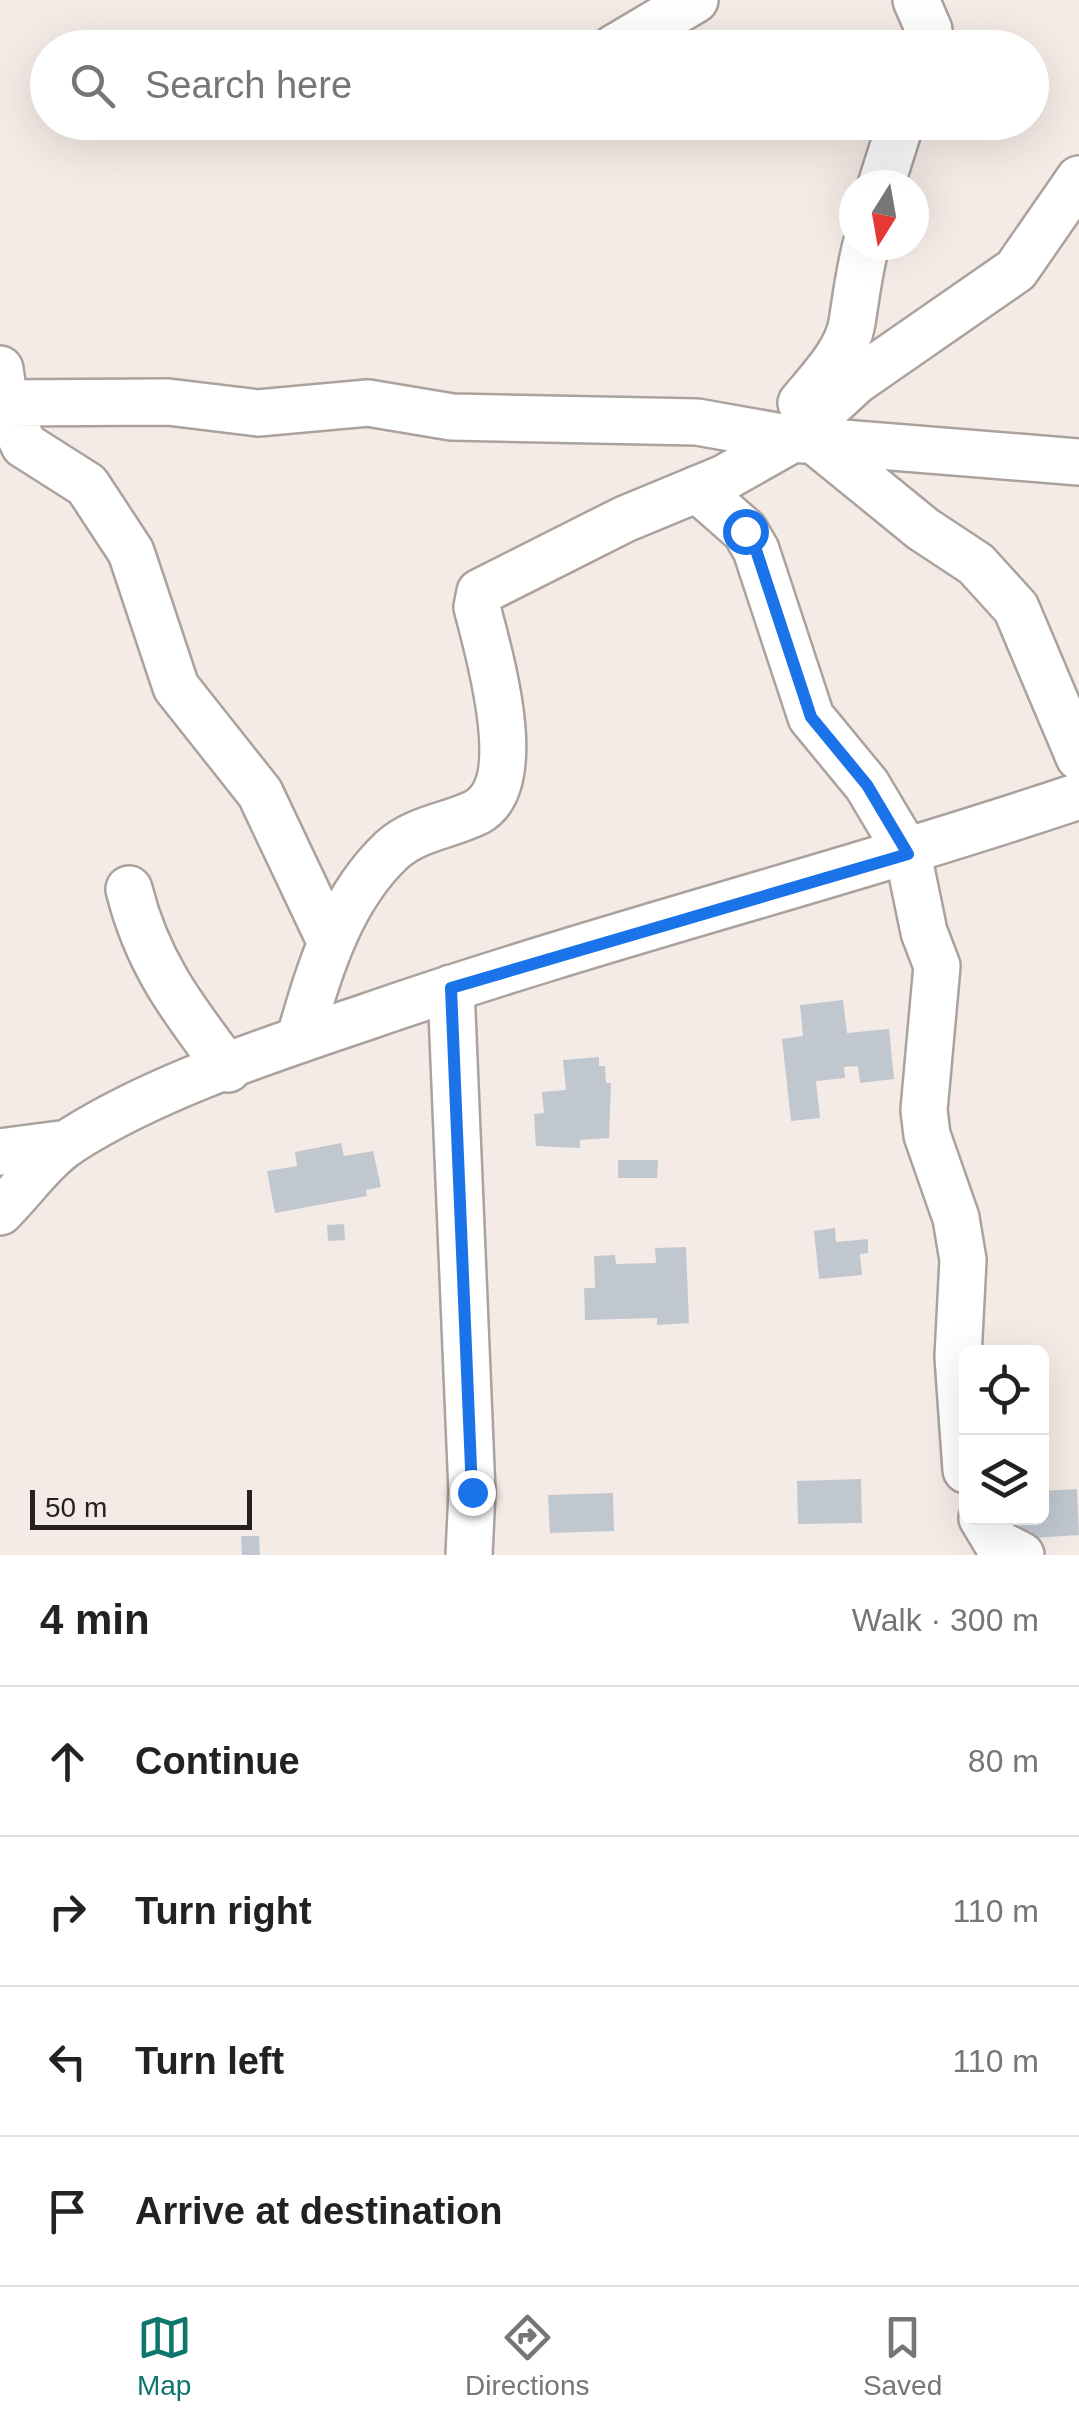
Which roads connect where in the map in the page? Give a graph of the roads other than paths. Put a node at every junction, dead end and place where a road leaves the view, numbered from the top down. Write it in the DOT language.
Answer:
graph roads {
  1 [pos="695,0"];
  2 [pos="916,0"];
  3 [pos="644,30"];
  4 [pos="928,30"];
  5 [pos="895,140"];
  6 [pos="886,170"];
  7 [pos="1079,179"];
  8 [pos="862,260"];
  9 [pos="2,392"];
  10 [pos="792,437"];
  11 [pos="1079,462"];
  12 [pos="697,489"];
  13 [pos="1079,757"];
  14 [pos="1079,796"];
  15 [pos="908,854"];
  16 [pos="130,889"];
  17 [pos="330,941"];
  18 [pos="451,988"];
  19 [pos="299,1040"];
  20 [pos="228,1069"];
  21 [pos="68,1143"];
  22 [pos="0,1152"];
  23 [pos="0,1212"];
  24 [pos="964,1435"];
  25 [pos="986,1525"];
  26 [pos="466,1553"];
  27 [pos="1022,1555"];
  1 -- 3 [label="street"];
  2 -- 4 [label="street"];
  5 -- 6 [label="street"];
  7 -- 10 [label="street"];
  8 -- 10 [label="street"];
  9 -- 10 [label="street"];
  9 -- 17 [label="street"];
  10 -- 11 [label="street"];
  10 -- 12 [label="street"];
  10 -- 13 [label="street"];
  12 -- 15 [label="street"];
  12 -- 17 [label="street"];
  14 -- 15 [label="street"];
  15 -- 18 [label="street"];
  15 -- 24 [label="street"];
  16 -- 20 [label="street"];
  17 -- 19 [label="street"];
  18 -- 19 [label="street"];
  18 -- 26 [label="street"];
  19 -- 20 [label="street"];
  20 -- 21 [label="street"];
  21 -- 22 [label="street"];
  21 -- 23 [label="street"];
  25 -- 27 [label="street"];
}
